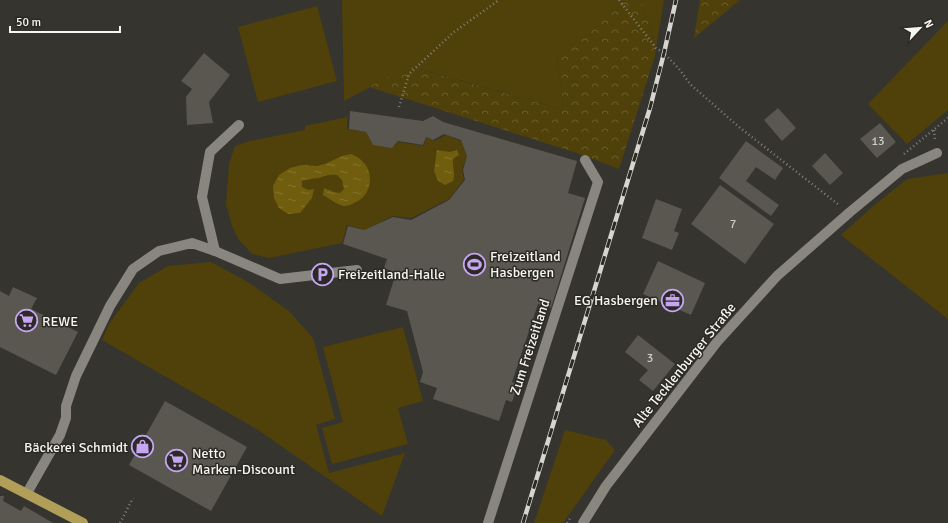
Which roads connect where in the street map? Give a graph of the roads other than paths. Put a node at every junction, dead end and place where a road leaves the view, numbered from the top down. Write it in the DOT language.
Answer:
graph roads {
  1 [pos="239,125"];
  2 [pos="937,153"];
  3 [pos="585,160"];
  4 [pos="215,251"];
  5 [pos="357,270"];
  6 [pos="0,480"];
  7 [pos="27,493"];
  8 [pos="83,523"];
  9 [pos="488,523"];
  10 [pos="583,523"];
  1 -- 4 [label="street"];
  2 -- 10 [label="street, Alte Tecklenburger Straße"];
  3 -- 9 [label="street, Zum Freizeitland"];
  4 -- 5 [label="street"];
  4 -- 7 [label="street"];
  6 -- 7 [label="main road"];
  7 -- 8 [label="main road"];
}
